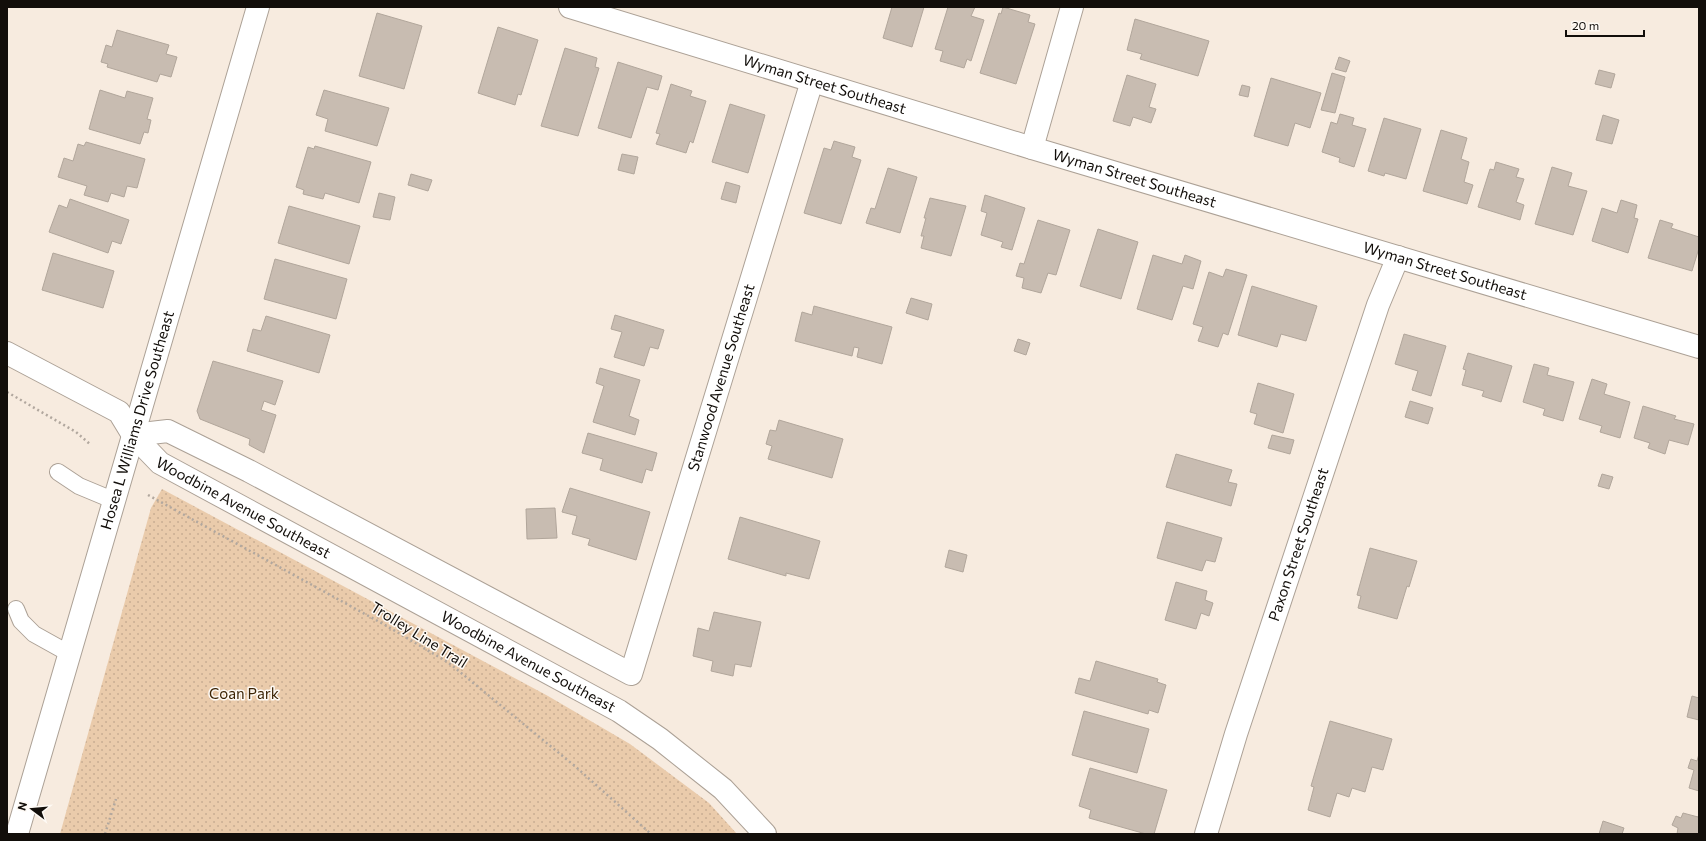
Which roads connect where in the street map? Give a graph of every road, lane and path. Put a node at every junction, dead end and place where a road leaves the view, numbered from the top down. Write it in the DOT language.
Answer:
graph roads {
  1 [pos="258,7"];
  2 [pos="570,7"];
  3 [pos="1072,7"];
  4 [pos="812,81"];
  5 [pos="1032,148"];
  6 [pos="1398,257"];
  7 [pos="1699,347"];
  8 [pos="7,353"];
  9 [pos="7,392"];
  10 [pos="133,435"];
  11 [pos="91,445"];
  12 [pos="58,472"];
  13 [pos="148,494"];
  14 [pos="114,501"];
  15 [pos="16,609"];
  16 [pos="70,654"];
  17 [pos="631,674"];
  18 [pos="116,799"];
  19 [pos="17,834"];
  20 [pos="105,834"];
  21 [pos="651,834"];
  22 [pos="765,834"];
  23 [pos="1206,834"];
  1 -- 10 [label="street, Hosea L Williams Drive Southeast"];
  2 -- 4 [label="street, Wyman Street Southeast"];
  3 -- 5 [label="street"];
  4 -- 5 [label="street, Wyman Street Southeast"];
  4 -- 17 [label="street, Stanwood Avenue Southeast"];
  5 -- 6 [label="street, Wyman Street Southeast"];
  6 -- 7 [label="street, Wyman Street Southeast"];
  6 -- 23 [label="street, Paxon Street Southeast"];
  8 -- 10 [label="street"];
  9 -- 11 [label="path"];
  10 -- 14 [label="street, Hosea L Williams Drive Southeast"];
  10 -- 17 [label="street, Woodbine Avenue Southeast"];
  10 -- 22 [label="street, Woodbine Avenue Southeast"];
  12 -- 14 [label="lane"];
  13 -- 21 [label="path, Trolley Line Trail"];
  14 -- 16 [label="street, Hosea L Williams Drive Southeast"];
  15 -- 16 [label="lane"];
  16 -- 19 [label="street, Hosea L Williams Drive Southeast"];
  18 -- 20 [label="path"];
}
